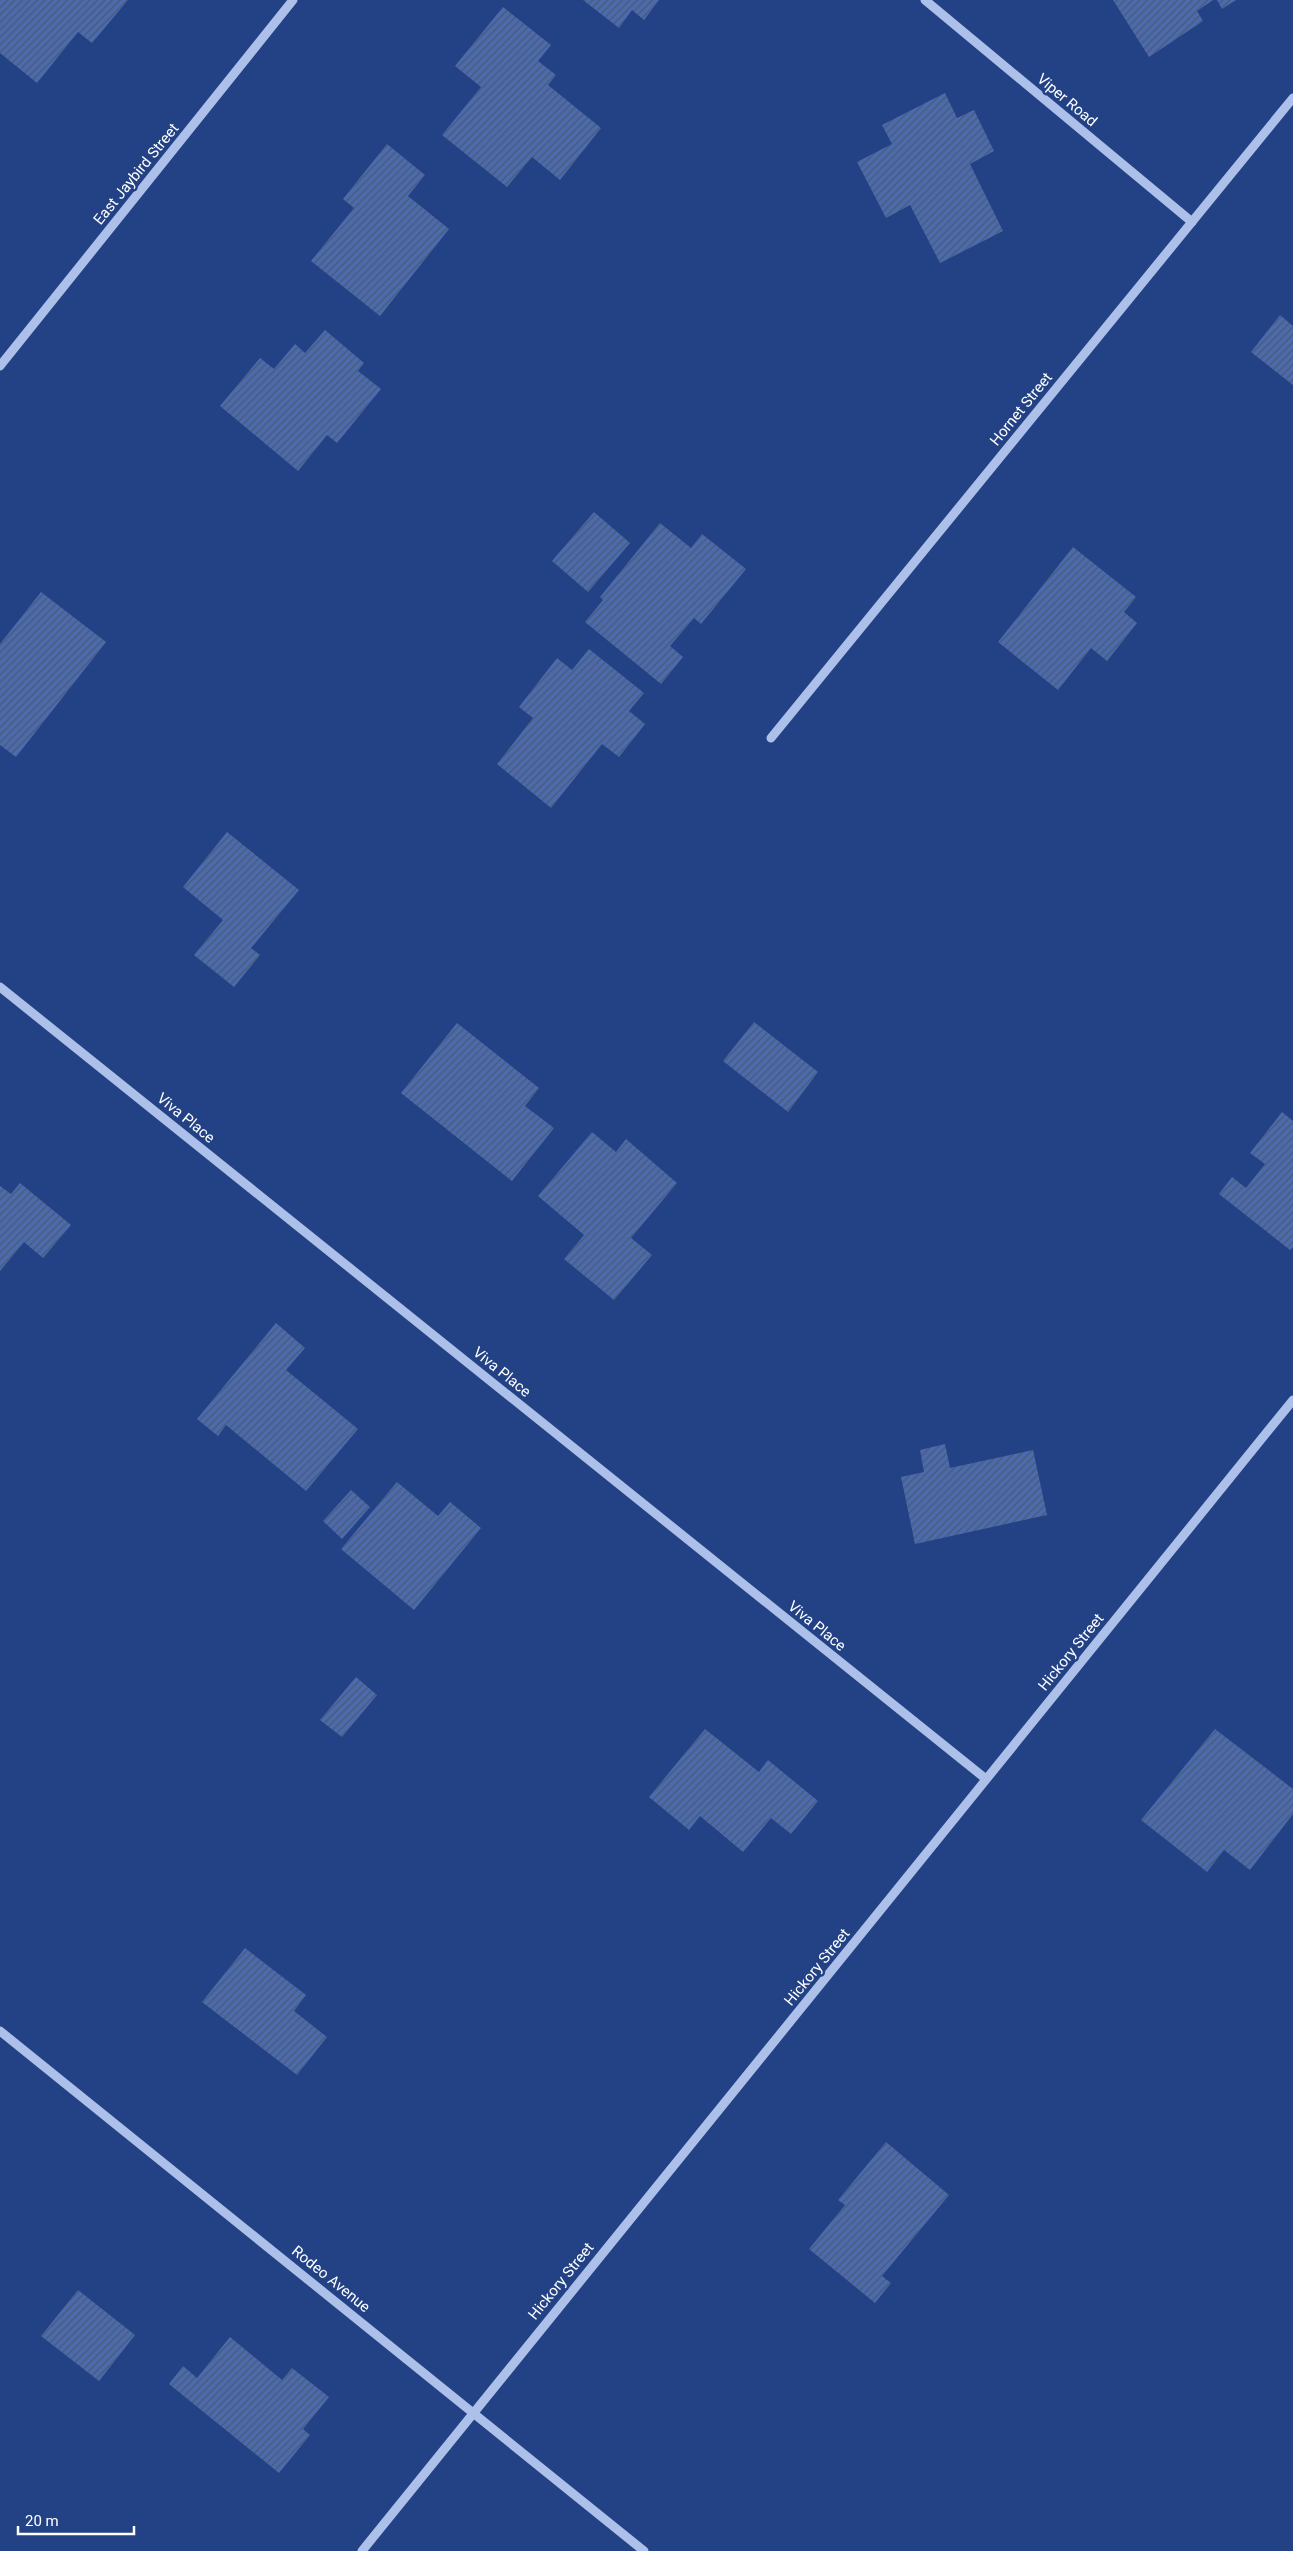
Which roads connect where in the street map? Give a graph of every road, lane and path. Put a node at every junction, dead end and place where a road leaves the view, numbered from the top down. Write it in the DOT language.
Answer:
graph roads {
  1 [pos="293,0"];
  2 [pos="925,0"];
  3 [pos="1293,98"];
  4 [pos="1192,222"];
  5 [pos="0,366"];
  6 [pos="771,738"];
  7 [pos="0,986"];
  8 [pos="1293,1400"];
  9 [pos="986,1780"];
  10 [pos="0,2031"];
  11 [pos="471,2414"];
  12 [pos="362,2551"];
  13 [pos="644,2551"];
  1 -- 5 [label="street, East Jaybird Street"];
  2 -- 4 [label="street, Viper Road"];
  3 -- 4 [label="street, Hornet Street"];
  4 -- 6 [label="street, Hornet Street"];
  7 -- 9 [label="street, Viva Place"];
  8 -- 9 [label="street, Hickory Street"];
  9 -- 11 [label="street, Hickory Street"];
  10 -- 11 [label="street, Rodeo Avenue"];
  11 -- 12 [label="street, Hickory Street"];
  11 -- 13 [label="street, Rodeo Avenue"];
}
